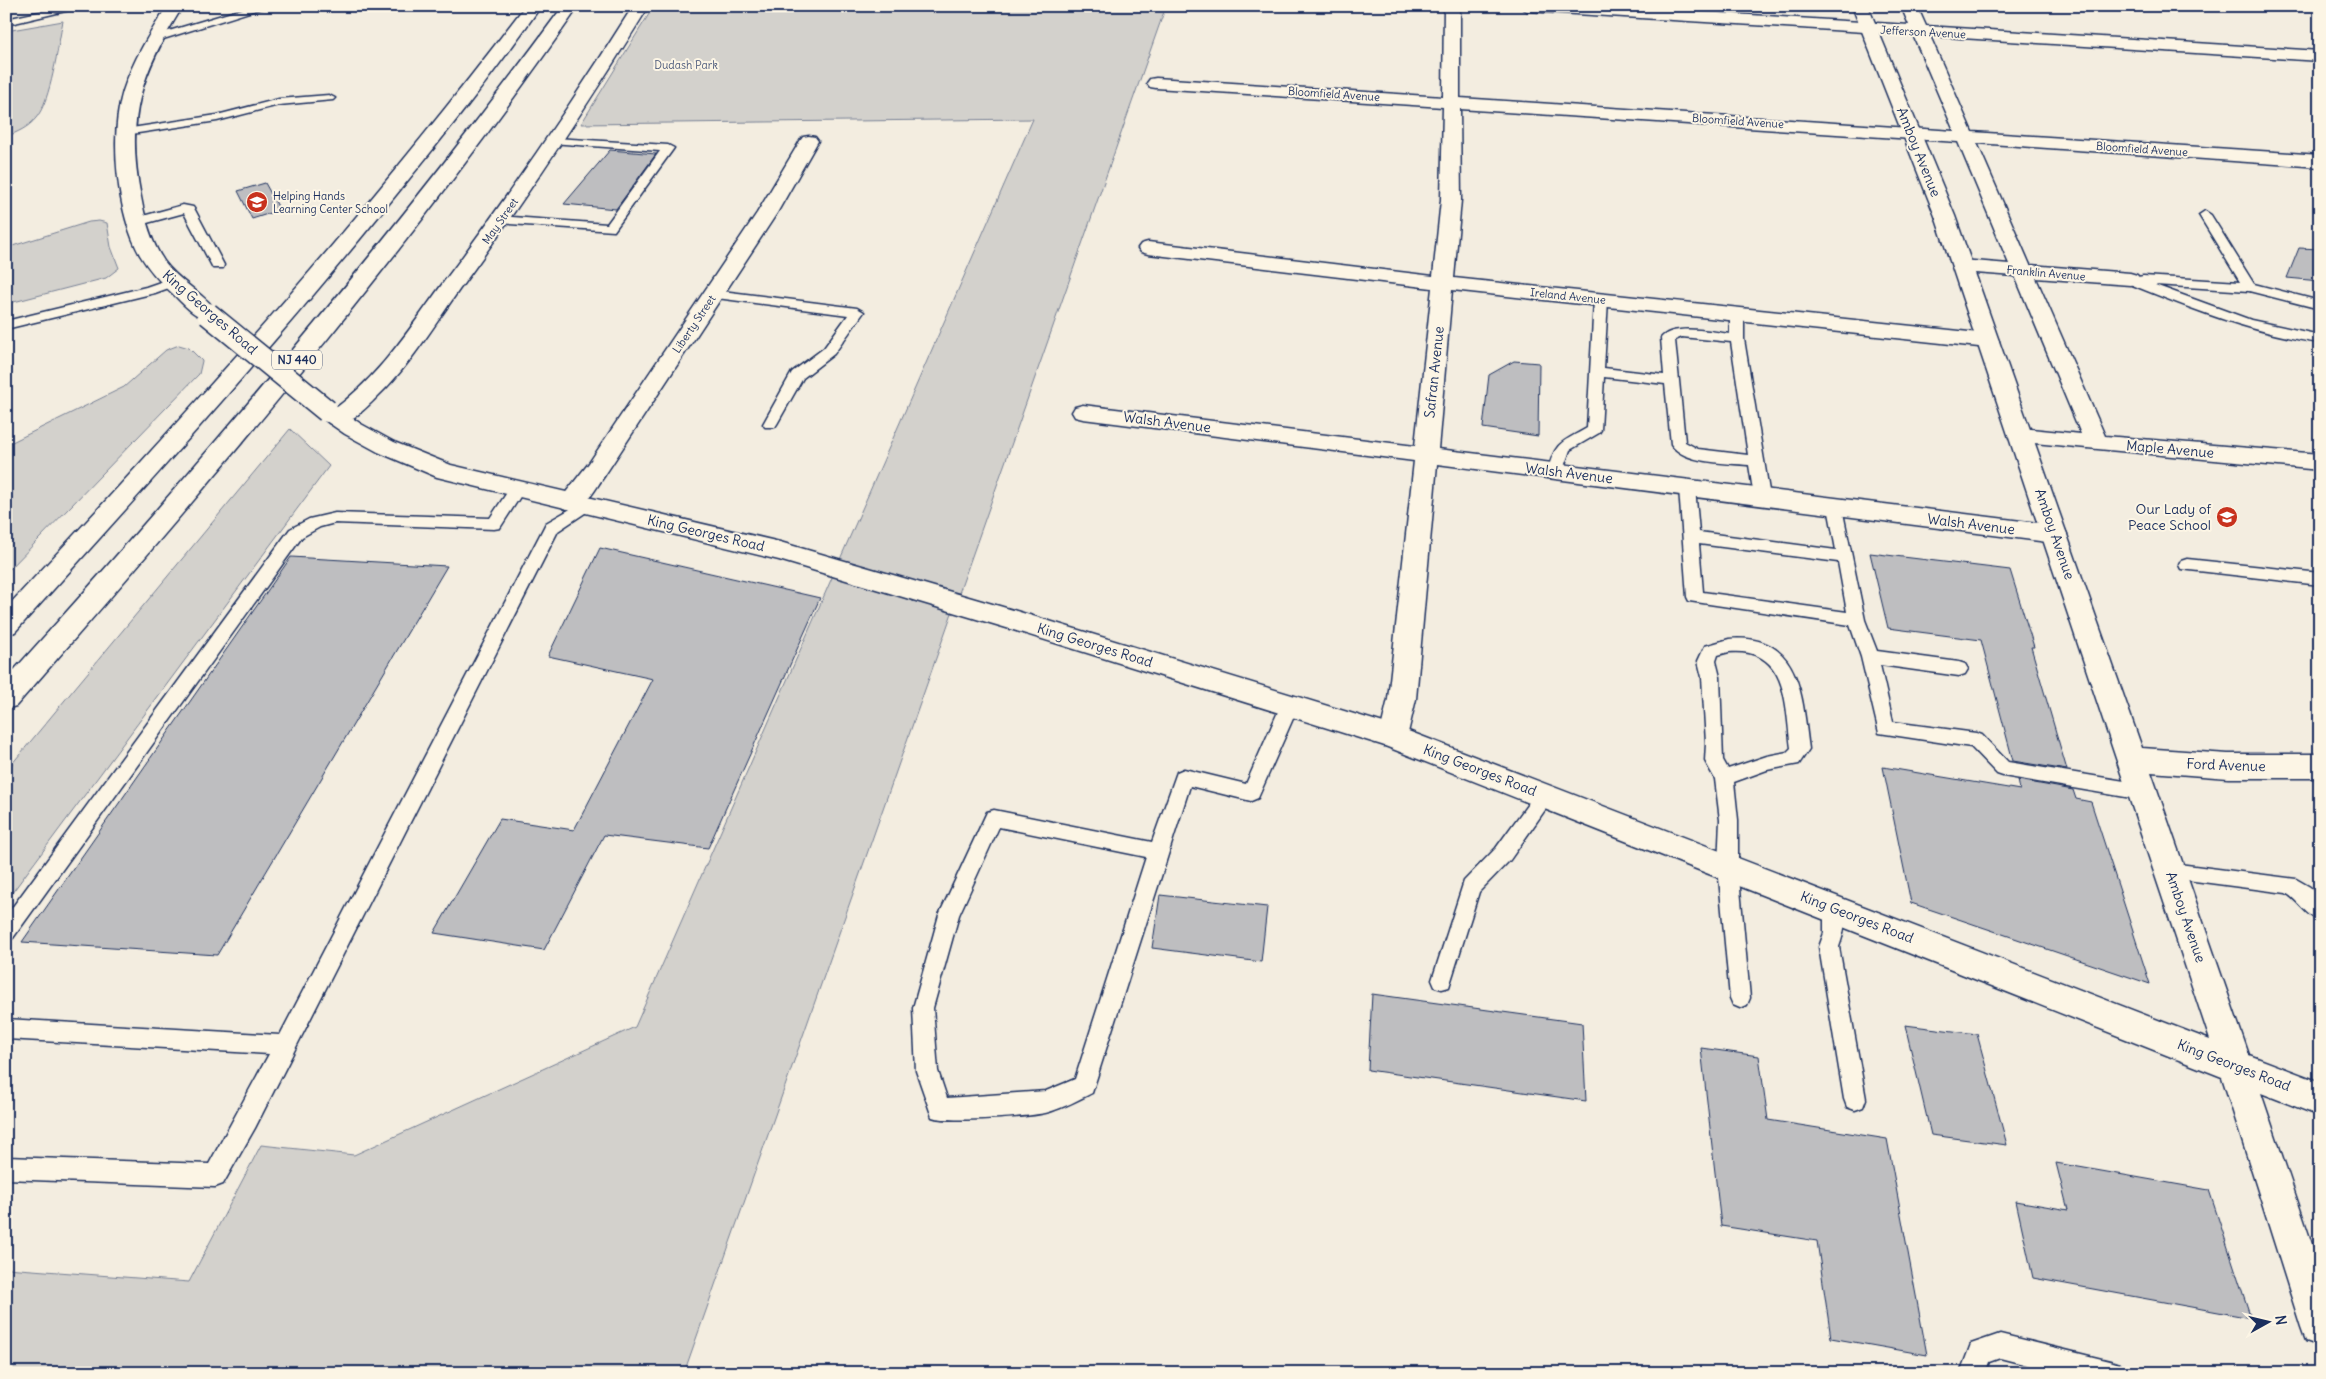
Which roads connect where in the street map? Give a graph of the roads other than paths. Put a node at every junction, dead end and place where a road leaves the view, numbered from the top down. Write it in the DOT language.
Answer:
graph roads {
  1 [pos="82,6"];
  2 [pos="175,6"];
  3 [pos="263,6"];
  4 [pos="533,6"];
  5 [pos="571,6"];
  6 [pos="641,6"];
  7 [pos="1452,6"];
  8 [pos="1527,6"];
  9 [pos="1909,6"];
  10 [pos="1865,17"];
  11 [pos="6,22"];
  12 [pos="1920,31"];
  13 [pos="153,39"];
  14 [pos="2320,56"];
  15 [pos="1156,82"];
  16 [pos="329,98"];
  17 [pos="1452,102"];
  18 [pos="125,132"];
  19 [pos="1911,132"];
  20 [pos="1965,137"];
  21 [pos="555,141"];
  22 [pos="809,141"];
  23 [pos="2320,161"];
  24 [pos="2205,215"];
  25 [pos="500,220"];
  26 [pos="136,222"];
  27 [pos="1148,248"];
  28 [pos="218,265"];
  29 [pos="1962,266"];
  30 [pos="2022,271"];
  31 [pos="2130,279"];
  32 [pos="172,282"];
  33 [pos="1443,283"];
  34 [pos="2250,287"];
  35 [pos="714,294"];
  36 [pos="2306,300"];
  37 [pos="2320,305"];
  38 [pos="1601,309"];
  39 [pos="1737,313"];
  40 [pos="2320,313"];
  41 [pos="6,325"];
  42 [pos="2316,336"];
  43 [pos="1737,339"];
  44 [pos="1988,341"];
  45 [pos="1598,372"];
  46 [pos="1670,380"];
  47 [pos="1083,412"];
  48 [pos="332,414"];
  49 [pos="770,424"];
  50 [pos="2021,436"];
  51 [pos="2096,442"];
  52 [pos="1426,455"];
  53 [pos="1756,461"];
  54 [pos="2320,462"];
  55 [pos="1556,471"];
  56 [pos="1687,488"];
  57 [pos="517,489"];
  58 [pos="1762,497"];
  59 [pos="579,503"];
  60 [pos="1836,507"];
  61 [pos="2055,534"];
  62 [pos="1691,537"];
  63 [pos="1845,557"];
  64 [pos="2187,565"];
  65 [pos="2320,579"];
  66 [pos="1857,620"];
  67 [pos="6,625"];
  68 [pos="1870,657"];
  69 [pos="1959,669"];
  70 [pos="6,698"];
  71 [pos="1290,705"];
  72 [pos="1393,737"];
  73 [pos="2132,759"];
  74 [pos="2320,766"];
  75 [pos="1724,778"];
  76 [pos="2143,792"];
  77 [pos="1545,795"];
  78 [pos="1158,851"];
  79 [pos="1728,867"];
  80 [pos="2171,871"];
  81 [pos="1834,908"];
  82 [pos="2320,912"];
  83 [pos="6,932"];
  84 [pos="1442,980"];
  85 [pos="1740,998"];
  86 [pos="6,1029"];
  87 [pos="283,1045"];
  88 [pos="2236,1066"];
  89 [pos="1856,1099"];
  90 [pos="2320,1099"];
  91 [pos="6,1168"];
  92 [pos="2320,1327"];
  93 [pos="1972,1373"];
  94 [pos="2110,1373"];
  1 -- 11 [label="lane"];
  2 -- 13 [label="main road, King Georges Road"];
  3 -- 13 [label="lane"];
  4 -- 67 [label="main road, NJ 440"];
  5 -- 70 [label="main road, NJ 440"];
  6 -- 21 [label="main road, May Street"];
  7 -- 17 [label="main road, Safran Avenue"];
  8 -- 10 [label="main road, Jefferson Avenue"];
  9 -- 12 [label="main road"];
  10 -- 12 [label="main road, Jefferson Avenue"];
  10 -- 19 [label="main road, Amboy Avenue"];
  12 -- 14 [label="main road, Jefferson Avenue"];
  12 -- 20 [label="main road"];
  13 -- 18 [label="main road, King Georges Road"];
  15 -- 17 [label="main road, Bloomfield Avenue"];
  16 -- 18 [label="lane"];
  17 -- 19 [label="main road, Bloomfield Avenue"];
  17 -- 33 [label="main road, Safran Avenue"];
  18 -- 26 [label="main road, King Georges Road"];
  19 -- 20 [label="main road, Bloomfield Avenue"];
  19 -- 29 [label="main road, Amboy Avenue"];
  20 -- 23 [label="main road, Bloomfield Avenue"];
  20 -- 30 [label="main road"];
  21 -- 25 [label="main road, May Street"];
  21 -- 25 [label="lane"];
  22 -- 35 [label="main road, Liberty Street"];
  24 -- 34 [label="lane"];
  25 -- 48 [label="main road, May Street"];
  26 -- 28 [label="lane"];
  26 -- 32 [label="main road, King Georges Road"];
  27 -- 33 [label="main road, Ireland Avenue"];
  29 -- 30 [label="main road, Franklin Avenue"];
  29 -- 44 [label="main road, Amboy Avenue"];
  30 -- 31 [label="main road, Franklin Avenue"];
  30 -- 51 [label="main road"];
  31 -- 34 [label="lane"];
  31 -- 42 [label="lane"];
  32 -- 41 [label="lane"];
  32 -- 48 [label="main road, King Georges Road, bridge"];
  33 -- 38 [label="main road, Ireland Avenue"];
  33 -- 52 [label="main road, Safran Avenue"];
  34 -- 36 [label="lane"];
  35 -- 49 [label="lane"];
  35 -- 59 [label="main road, Liberty Street"];
  36 -- 37 [label="lane"];
  36 -- 40 [label="lane"];
  38 -- 39 [label="main road, Ireland Avenue"];
  38 -- 45 [label="lane"];
  39 -- 43 [label="lane"];
  39 -- 44 [label="main road, Ireland Avenue"];
  43 -- 46 [label="lane"];
  43 -- 53 [label="lane"];
  44 -- 50 [label="main road, Amboy Avenue"];
  45 -- 46 [label="lane"];
  45 -- 55 [label="lane"];
  46 -- 53 [label="lane"];
  47 -- 52 [label="main road, Walsh Avenue"];
  48 -- 57 [label="main road, King Georges Road"];
  50 -- 51 [label="main road, Maple Avenue"];
  50 -- 61 [label="main road, Amboy Avenue"];
  51 -- 54 [label="main road, Maple Avenue"];
  52 -- 55 [label="main road, Walsh Avenue"];
  52 -- 72 [label="main road, Safran Avenue"];
  53 -- 58 [label="lane"];
  55 -- 56 [label="main road, Walsh Avenue"];
  56 -- 58 [label="main road, Walsh Avenue"];
  56 -- 62 [label="lane"];
  57 -- 59 [label="main road, King Georges Road"];
  57 -- 83 [label="lane"];
  58 -- 60 [label="main road, Walsh Avenue"];
  59 -- 71 [label="main road, King Georges Road"];
  59 -- 87 [label="lane"];
  60 -- 61 [label="main road, Walsh Avenue"];
  60 -- 63 [label="lane"];
  61 -- 73 [label="main road, Amboy Avenue"];
  62 -- 63 [label="lane"];
  62 -- 66 [label="lane"];
  63 -- 66 [label="lane"];
  64 -- 65 [label="lane"];
  66 -- 68 [label="lane"];
  68 -- 69 [label="lane"];
  68 -- 76 [label="lane"];
  71 -- 72 [label="main road, King Georges Road"];
  71 -- 78 [label="lane"];
  72 -- 77 [label="main road, King Georges Road"];
  73 -- 74 [label="main road, Ford Avenue"];
  73 -- 76 [label="main road, Amboy Avenue"];
  75 -- 75 [label="lane"];
  75 -- 79 [label="lane"];
  76 -- 80 [label="main road, Amboy Avenue"];
  77 -- 79 [label="main road, King Georges Road"];
  77 -- 84 [label="lane"];
  78 -- 78 [label="lane"];
  79 -- 81 [label="main road, King Georges Road"];
  79 -- 85 [label="lane"];
  80 -- 82 [label="lane"];
  80 -- 88 [label="main road, Amboy Avenue"];
  81 -- 88 [label="main road, King Georges Road"];
  81 -- 89 [label="lane"];
  86 -- 87 [label="lane"];
  87 -- 91 [label="lane"];
  88 -- 90 [label="main road, King Georges Road"];
  88 -- 92 [label="main road, Amboy Avenue"];
  93 -- 94 [label="lane"];
}
